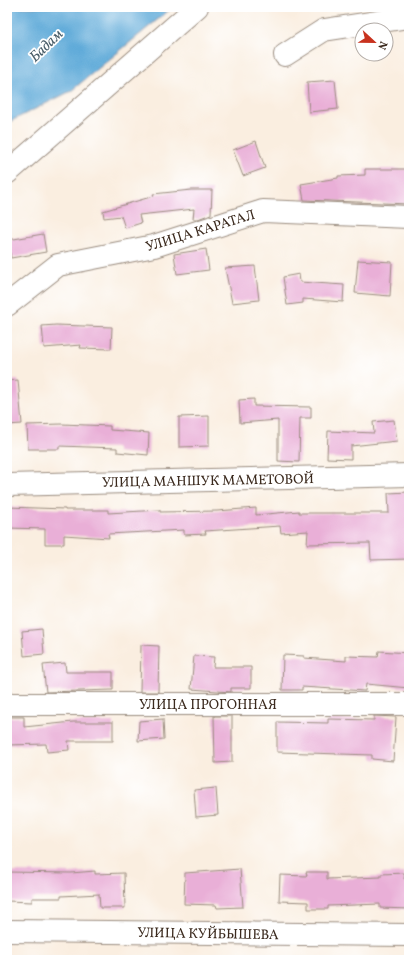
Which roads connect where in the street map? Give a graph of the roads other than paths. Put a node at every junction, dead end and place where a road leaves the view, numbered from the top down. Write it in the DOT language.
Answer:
graph roads {
  1 [pos="197,7"];
  2 [pos="409,17"];
  3 [pos="285,55"];
  4 [pos="7,173"];
  5 [pos="409,217"];
  6 [pos="7,305"];
  7 [pos="409,475"];
  8 [pos="7,485"];
  9 [pos="7,704"];
  10 [pos="409,704"];
  11 [pos="7,931"];
  12 [pos="409,935"];
  1 -- 4 [label="street"];
  2 -- 3 [label="street"];
  5 -- 6 [label="street, УЛИЦА КАРАТАЛ"];
  7 -- 8 [label="street, УЛИЦА МАНШУК МАМЕТОВОЙ"];
  9 -- 10 [label="street, УЛИЦА ПРОГОННАЯ"];
  11 -- 12 [label="street, УЛИЦА КУЙБЫШЕВА"];
}
